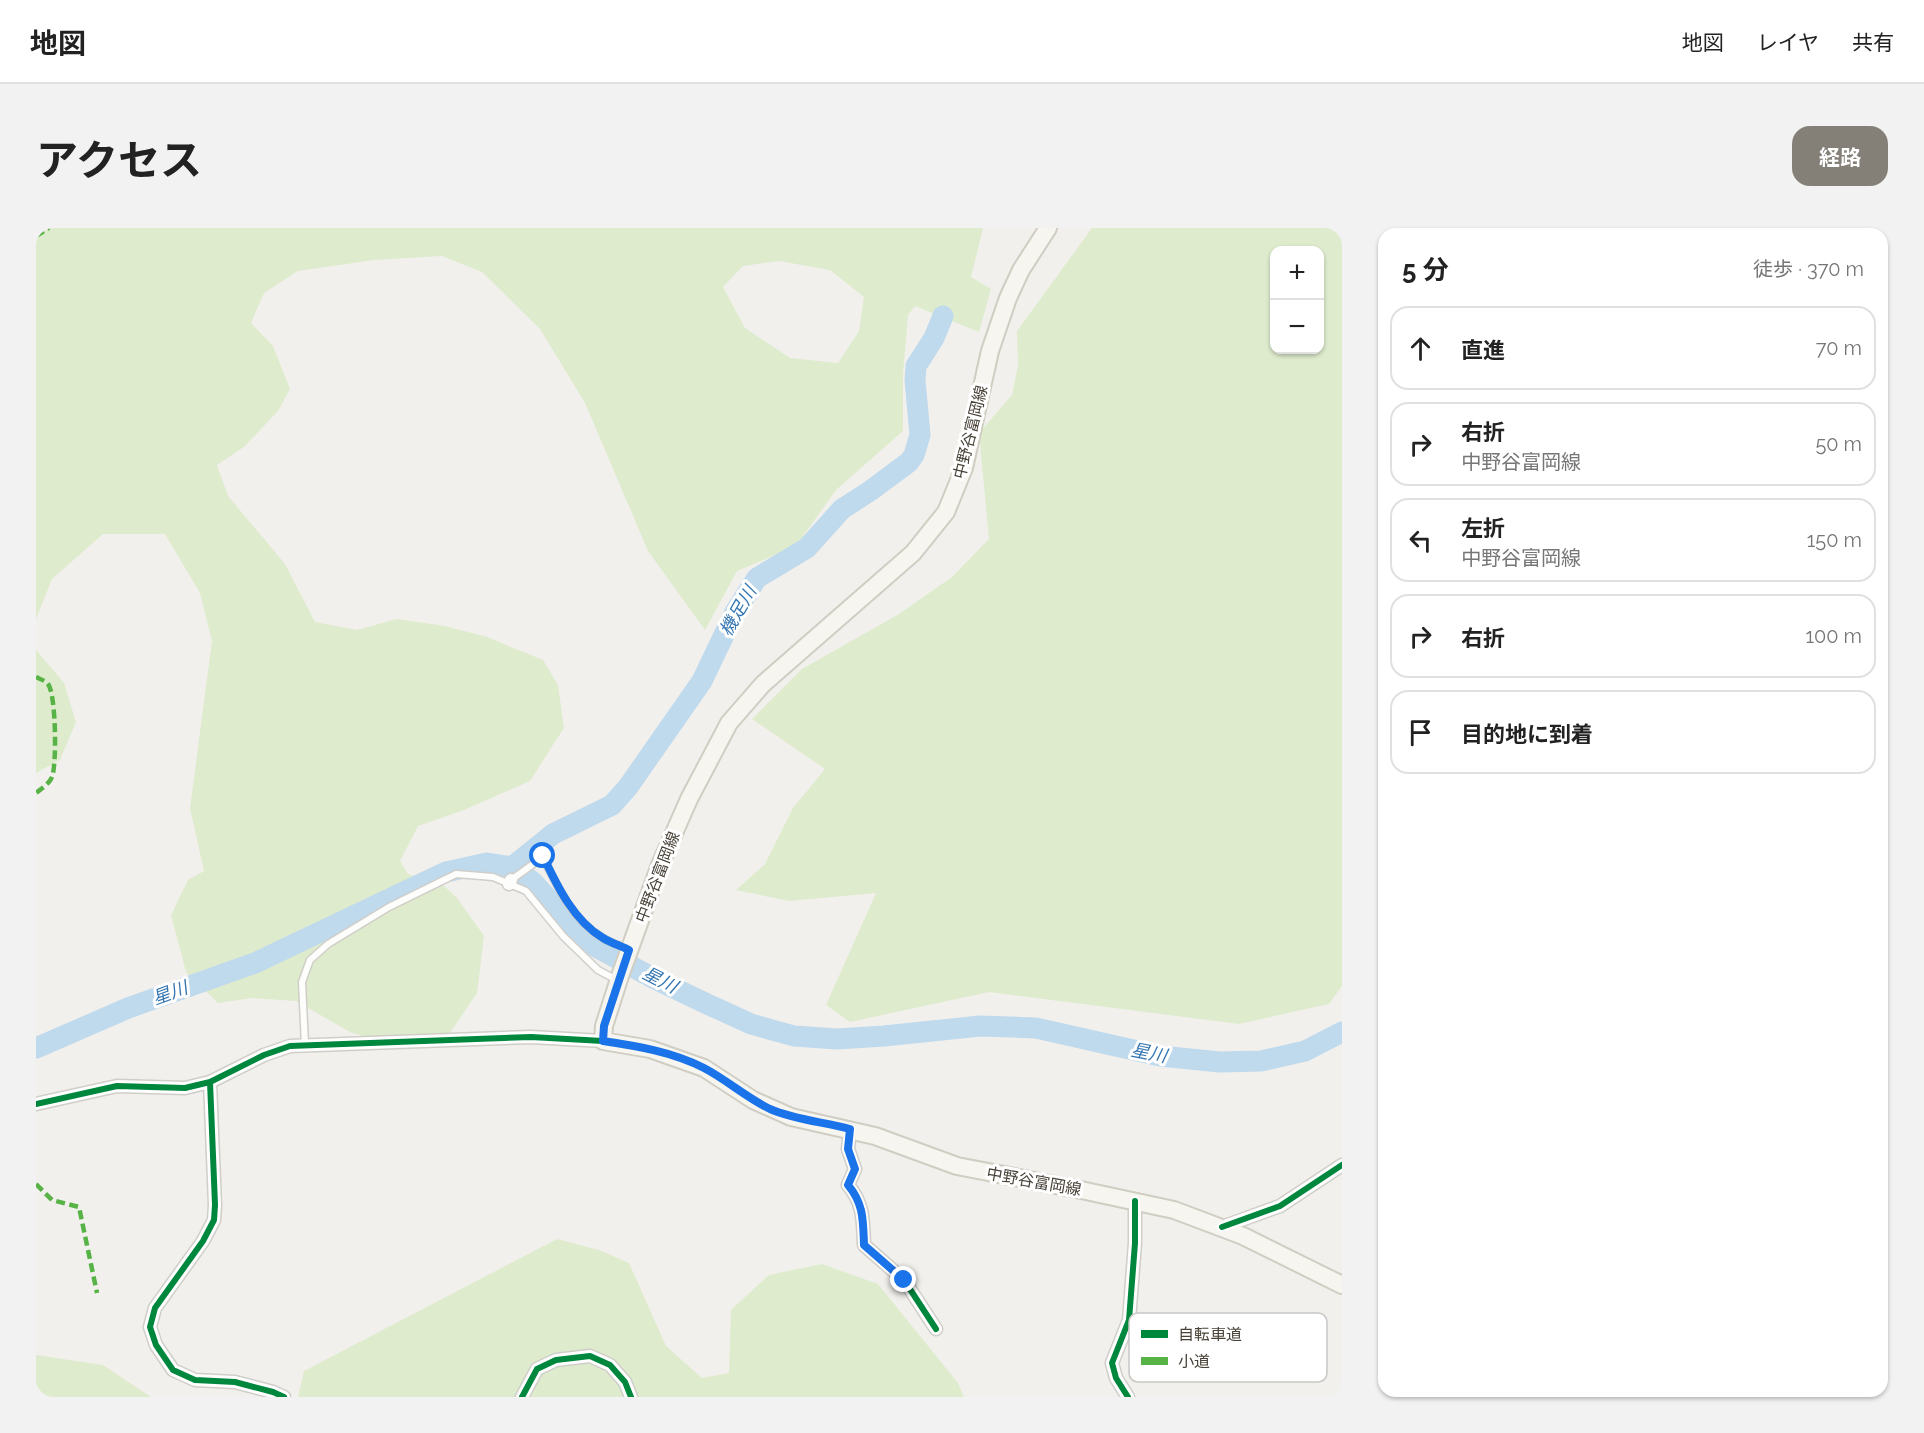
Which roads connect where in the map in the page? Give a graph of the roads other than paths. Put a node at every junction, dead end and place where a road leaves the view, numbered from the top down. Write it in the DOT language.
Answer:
graph roads {
  1 [pos="1048,228"];
  2 [pos="510,882"];
  3 [pos="628,952"];
  4 [pos="619,979"];
  5 [pos="603,1041"];
  6 [pos="305,1045"];
  7 [pos="210,1082"];
  8 [pos="36,1104"];
  9 [pos="850,1129"];
  10 [pos="1342,1165"];
  11 [pos="1135,1201"];
  12 [pos="1222,1227"];
  13 [pos="1342,1286"];
  14 [pos="1130,1313"];
  15 [pos="1129,1320"];
  16 [pos="936,1329"];
  17 [pos="284,1397"];
  18 [pos="522,1397"];
  19 [pos="631,1397"];
  20 [pos="1128,1397"];
  1 -- 3 [label="main road, 中野谷富岡線"];
  2 -- 3 [label="lane"];
  2 -- 4 [label="lane"];
  2 -- 6 [label="lane"];
  3 -- 4 [label="main road, 中野谷富岡線"];
  4 -- 5 [label="main road, 中野谷富岡線"];
  5 -- 6 [label="street"];
  5 -- 9 [label="main road, 中野谷富岡線"];
  6 -- 7 [label="street"];
  7 -- 8 [label="street"];
  7 -- 17 [label="street"];
  9 -- 11 [label="main road, 中野谷富岡線"];
  9 -- 16 [label="street"];
  10 -- 12 [label="street"];
  11 -- 12 [label="main road, 中野谷富岡線"];
  11 -- 14 [label="street"];
  12 -- 13 [label="main road, 中野谷富岡線"];
  15 -- 20 [label="street"];
  18 -- 19 [label="street"];
}
